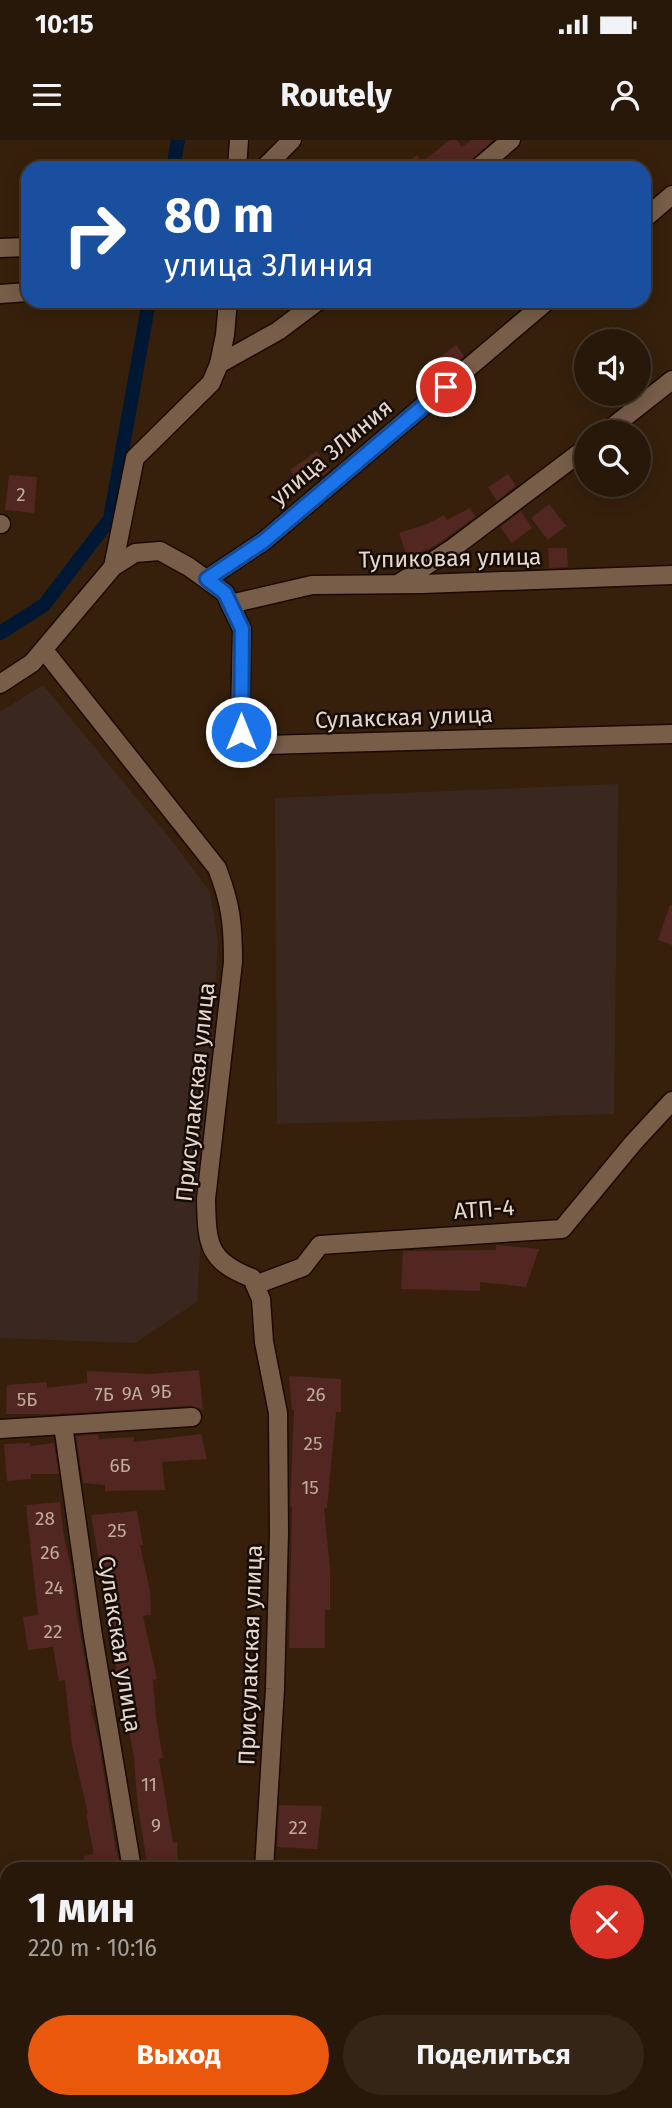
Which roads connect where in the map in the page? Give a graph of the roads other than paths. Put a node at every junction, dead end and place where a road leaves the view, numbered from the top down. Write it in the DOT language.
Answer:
graph roads {
  1 [pos="239,140"];
  2 [pos="292,140"];
  3 [pos="511,140"];
  4 [pos="238,161"];
  5 [pos="271,161"];
  6 [pos="486,161"];
  7 [pos="672,195"];
  8 [pos="651,213"];
  9 [pos="21,247"];
  10 [pos="0,248"];
  11 [pos="21,292"];
  12 [pos="0,293"];
  13 [pos="227,308"];
  14 [pos="309,308"];
  15 [pos="539,308"];
  16 [pos="219,364"];
  17 [pos="672,380"];
  18 [pos="621,420"];
  19 [pos="574,457"];
  20 [pos="113,567"];
  21 [pos="672,575"];
  22 [pos="207,579"];
  23 [pos="398,584"];
  24 [pos="230,604"];
  25 [pos="44,650"];
  26 [pos="0,684"];
  27 [pos="672,734"];
  28 [pos="672,1101"];
  29 [pos="255,1285"];
  30 [pos="192,1417"];
  31 [pos="63,1425"];
  32 [pos="0,1429"];
  33 [pos="131,1862"];
  34 [pos="264,1862"];
  1 -- 4 [label="street"];
  2 -- 5 [label="street"];
  3 -- 6 [label="street"];
  7 -- 8 [label="street"];
  9 -- 10 [label="street"];
  11 -- 12 [label="street"];
  13 -- 16 [label="street"];
  14 -- 16 [label="street"];
  15 -- 22 [label="street, улица 3Линия"];
  16 -- 20 [label="street"];
  17 -- 18 [label="street"];
  19 -- 23 [label="street"];
  20 -- 22 [label="street, Сулакская улица"];
  20 -- 25 [label="street, Сулакская улица"];
  21 -- 23 [label="street, Тупиковая улица"];
  22 -- 24 [label="street, Сулакская улица"];
  23 -- 24 [label="street, Тупиковая улица"];
  24 -- 27 [label="street, Сулакская улица"];
  25 -- 26 [label="street, Сулакская улица"];
  25 -- 29 [label="street, Присулакская улица"];
  28 -- 29 [label="street, АТП-4"];
  29 -- 34 [label="street, Присулакская улица"];
  30 -- 31 [label="street"];
  31 -- 32 [label="street"];
  31 -- 33 [label="street, Сулакская улица"];
}
